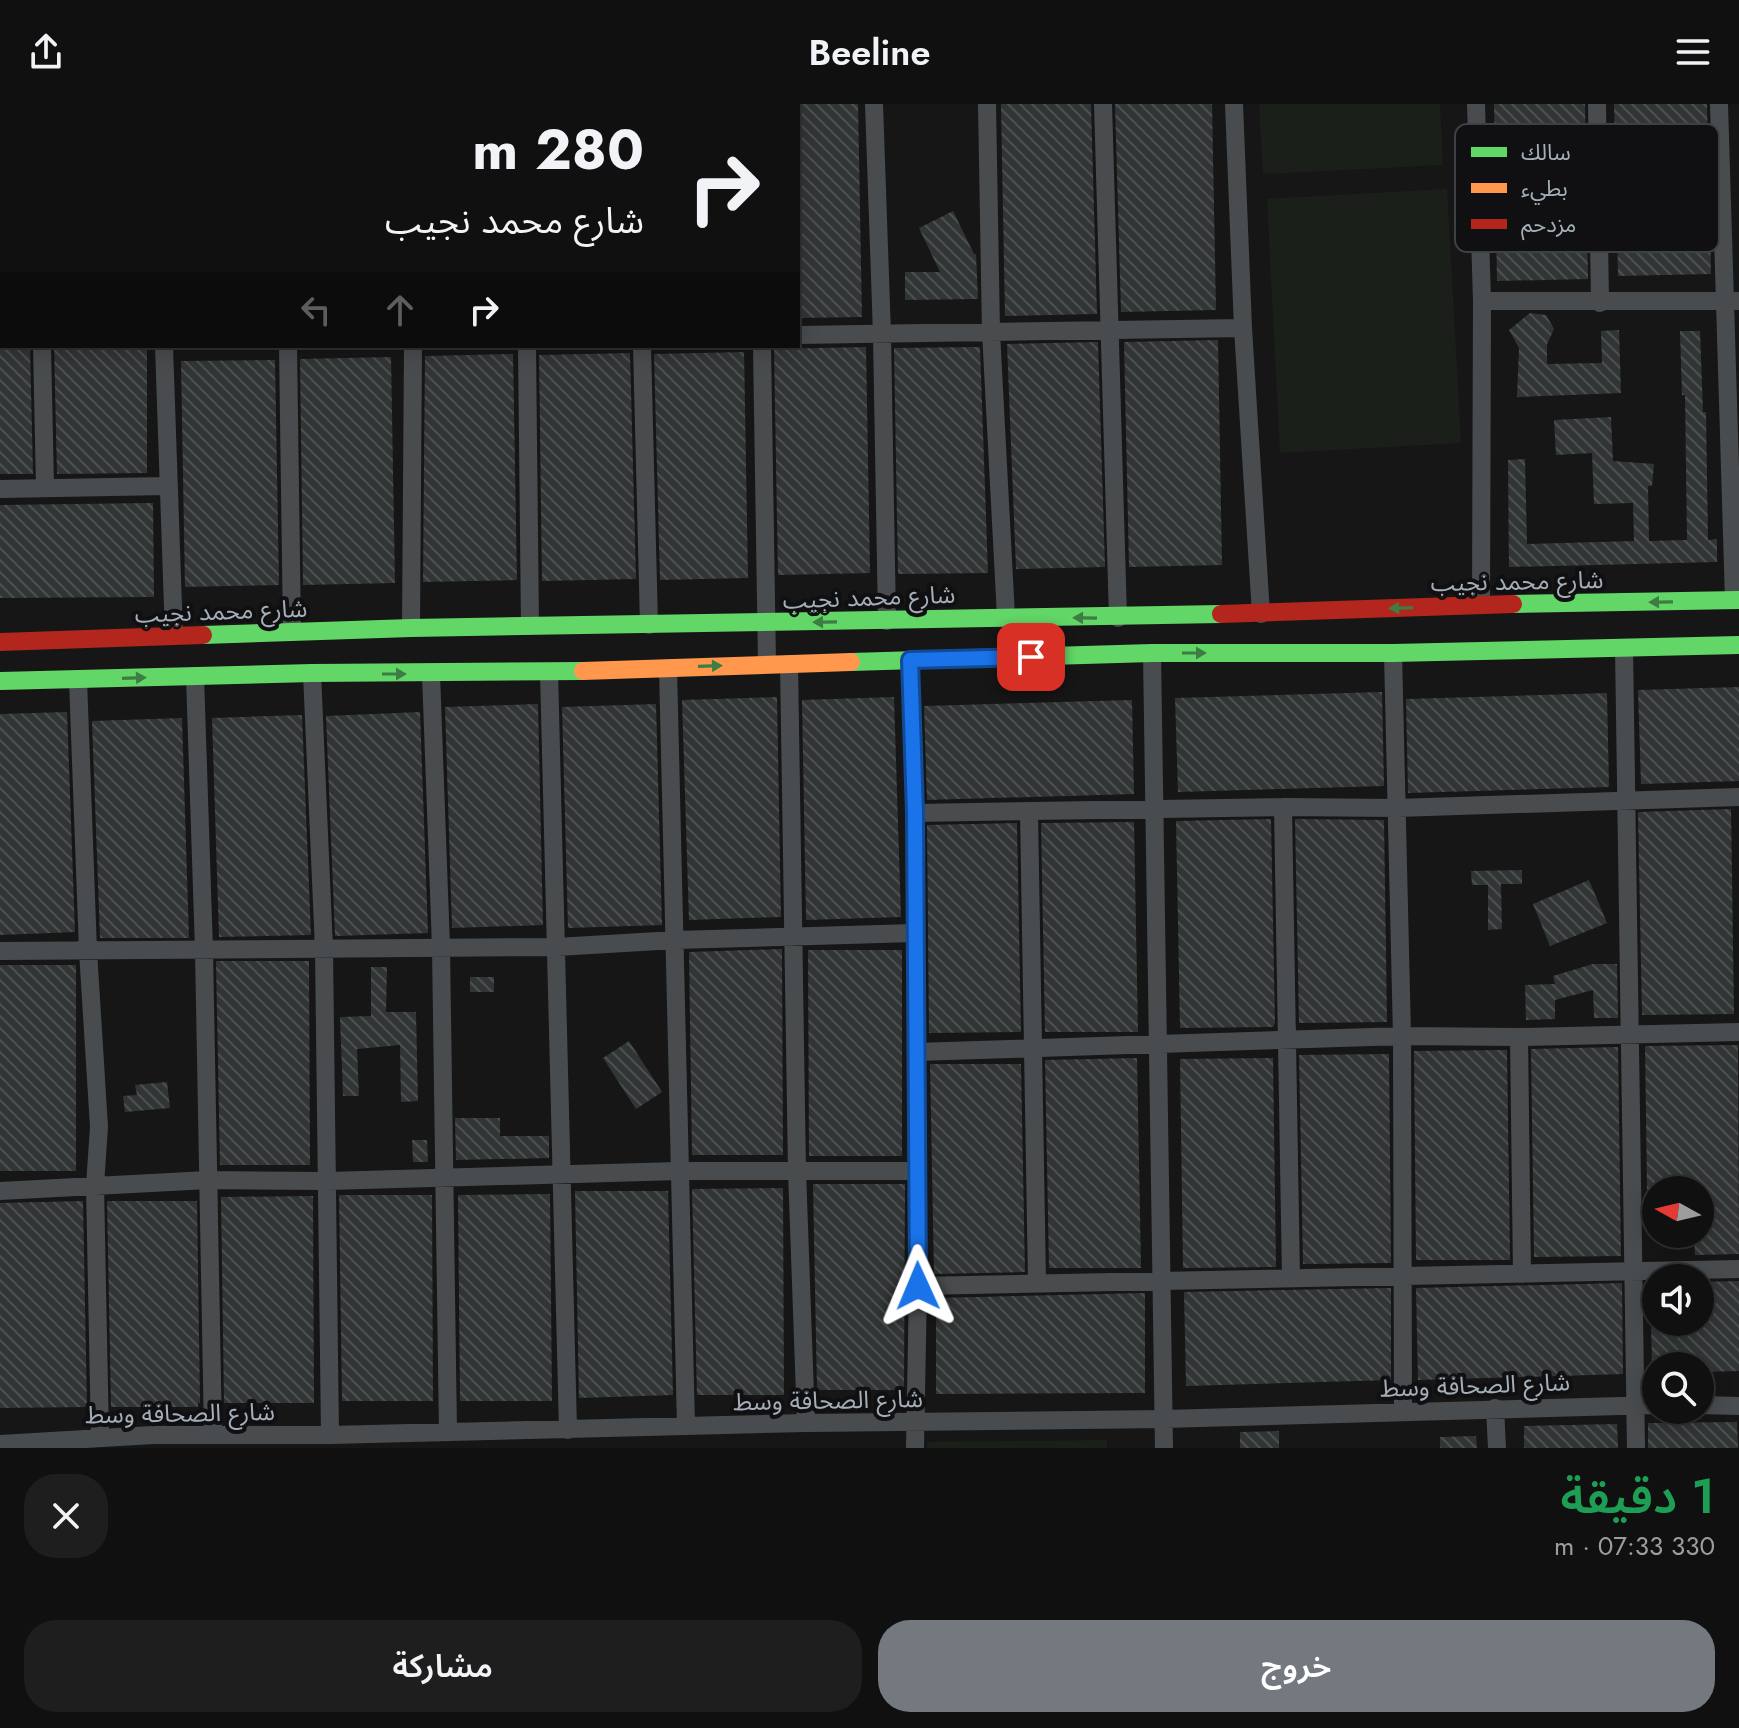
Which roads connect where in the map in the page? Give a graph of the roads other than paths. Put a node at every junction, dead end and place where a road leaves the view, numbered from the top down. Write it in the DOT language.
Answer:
graph roads {
  1 [pos="874,104"];
  2 [pos="987,104"];
  3 [pos="1103,104"];
  4 [pos="1234,104"];
  5 [pos="1476,104"];
  6 [pos="1597,104"];
  7 [pos="1719,104"];
  8 [pos="1477,124"];
  9 [pos="1597,124"];
  10 [pos="1481,252"];
  11 [pos="1599,252"];
  12 [pos="1482,301"];
  13 [pos="1731,301"];
  14 [pos="1600,303"];
  15 [pos="1243,328"];
  16 [pos="1109,330"];
  17 [pos="991,332"];
  18 [pos="882,334"];
  19 [pos="800,335"];
  20 [pos="42,348"];
  21 [pos="164,348"];
  22 [pos="288,348"];
  23 [pos="413,348"];
  24 [pos="527,348"];
  25 [pos="642,348"];
  26 [pos="762,348"];
  27 [pos="167,486"];
  28 [pos="45,487"];
  29 [pos="0,489"];
  30 [pos="1736,600"];
  31 [pos="1481,605"];
  32 [pos="1261,614"];
  33 [pos="1006,617"];
  34 [pos="1118,618"];
  35 [pos="887,621"];
  36 [pos="765,623"];
  37 [pos="649,625"];
  38 [pos="530,626"];
  39 [pos="411,628"];
  40 [pos="292,632"];
  41 [pos="174,636"];
  42 [pos="0,642"];
  43 [pos="1739,645"];
  44 [pos="1624,648"];
  45 [pos="1152,653"];
  46 [pos="1393,653"];
  47 [pos="910,660"];
  48 [pos="767,664"];
  49 [pos="789,664"];
  50 [pos="668,668"];
  51 [pos="549,672"];
  52 [pos="312,673"];
  53 [pos="431,674"];
  54 [pos="195,676"];
  55 [pos="78,680"];
  56 [pos="0,681"];
  57 [pos="1739,797"];
  58 [pos="1626,799"];
  59 [pos="1283,807"];
  60 [pos="1397,808"];
  61 [pos="1154,809"];
  62 [pos="1029,812"];
  63 [pos="915,813"];
  64 [pos="914,933"];
  65 [pos="794,936"];
  66 [pos="675,940"];
  67 [pos="441,947"];
  68 [pos="557,947"];
  69 [pos="324,949"];
  70 [pos="204,950"];
  71 [pos="0,951"];
  72 [pos="88,951"];
  73 [pos="1739,1032"];
  74 [pos="1631,1033"];
  75 [pos="1402,1036"];
  76 [pos="1519,1037"];
  77 [pos="1287,1040"];
  78 [pos="1157,1044"];
  79 [pos="1033,1048"];
  80 [pos="916,1052"];
  81 [pos="679,1171"];
  82 [pos="797,1171"];
  83 [pos="917,1171"];
  84 [pos="564,1174"];
  85 [pos="446,1177"];
  86 [pos="208,1180"];
  87 [pos="328,1181"];
  88 [pos="95,1185"];
  89 [pos="0,1191"];
  90 [pos="1739,1269"];
  91 [pos="1634,1271"];
  92 [pos="1522,1274"];
  93 [pos="1402,1276"];
  94 [pos="1291,1278"];
  95 [pos="1161,1281"];
  96 [pos="1037,1283"];
  97 [pos="918,1286"];
  98 [pos="1636,1405"];
  99 [pos="1642,1405"];
  100 [pos="1714,1405"];
  101 [pos="1739,1406"];
  102 [pos="1495,1408"];
  103 [pos="1403,1411"];
  104 [pos="1164,1419"];
  105 [pos="806,1423"];
  106 [pos="916,1423"];
  107 [pos="686,1426"];
  108 [pos="635,1429"];
  109 [pos="568,1430"];
  110 [pos="448,1432"];
  111 [pos="213,1434"];
  112 [pos="330,1435"];
  113 [pos="100,1438"];
  114 [pos="360,1441"];
  115 [pos="153,1442"];
  116 [pos="0,1444"];
  117 [pos="635,1448"];
  118 [pos="915,1448"];
  119 [pos="1164,1448"];
  120 [pos="1497,1448"];
  121 [pos="1636,1448"];
  1 -- 18 [label="street"];
  2 -- 17 [label="street"];
  3 -- 16 [label="street"];
  4 -- 15 [label="street"];
  5 -- 8 [label="street"];
  6 -- 9 [label="street"];
  7 -- 13 [label="street"];
  10 -- 12 [label="street"];
  11 -- 14 [label="street"];
  12 -- 14 [label="street"];
  12 -- 31 [label="street"];
  13 -- 14 [label="street"];
  13 -- 30 [label="street"];
  15 -- 16 [label="street"];
  15 -- 32 [label="street"];
  16 -- 17 [label="street"];
  16 -- 34 [label="street"];
  17 -- 18 [label="street"];
  17 -- 33 [label="street"];
  18 -- 19 [label="street"];
  18 -- 35 [label="street"];
  20 -- 28 [label="street"];
  21 -- 27 [label="street"];
  22 -- 40 [label="street"];
  23 -- 39 [label="street"];
  24 -- 38 [label="street"];
  25 -- 37 [label="street"];
  26 -- 36 [label="street"];
  27 -- 28 [label="street"];
  27 -- 41 [label="street"];
  28 -- 29 [label="street"];
  30 -- 31 [label="main road, شارع محمد نجيب, one-way"];
  31 -- 32 [label="main road, شارع محمد نجيب, one-way"];
  32 -- 34 [label="main road, شارع محمد نجيب"];
  34 -- 33 [label="main road, شارع محمد نجيب, one-way"];
  33 -- 35 [label="main road, شارع محمد نجيب"];
  35 -- 36 [label="main road, شارع محمد نجيب, one-way"];
  36 -- 37 [label="main road, شارع محمد نجيب"];
  36 -- 48 [label="street"];
  37 -- 38 [label="main road, شارع محمد نجيب"];
  38 -- 39 [label="main road, شارع محمد نجيب"];
  39 -- 40 [label="main road, شارع محمد نجيب"];
  40 -- 41 [label="main road, شارع محمد نجيب"];
  41 -- 42 [label="main road, شارع محمد نجيب"];
  43 -- 44 [label="main road"];
  44 -- 46 [label="main road"];
  44 -- 58 [label="street"];
  45 -- 46 [label="main road, one-way"];
  45 -- 47 [label="main road"];
  45 -- 61 [label="street"];
  46 -- 60 [label="street"];
  47 -- 49 [label="main road"];
  47 -- 63 [label="street"];
  48 -- 49 [label="main road"];
  50 -- 48 [label="main road, one-way"];
  49 -- 65 [label="street"];
  50 -- 51 [label="main road"];
  50 -- 66 [label="street"];
  51 -- 53 [label="main road"];
  51 -- 68 [label="street"];
  52 -- 53 [label="main road, one-way"];
  52 -- 54 [label="main road"];
  52 -- 69 [label="street"];
  53 -- 67 [label="street"];
  55 -- 54 [label="main road, one-way"];
  54 -- 70 [label="street"];
  55 -- 56 [label="main road"];
  55 -- 72 [label="street"];
  57 -- 58 [label="street"];
  58 -- 60 [label="street"];
  58 -- 74 [label="street"];
  59 -- 60 [label="street"];
  59 -- 61 [label="street"];
  59 -- 77 [label="street"];
  60 -- 75 [label="street"];
  61 -- 62 [label="street"];
  61 -- 78 [label="street"];
  62 -- 63 [label="street"];
  62 -- 79 [label="street"];
  63 -- 64 [label="street"];
  64 -- 65 [label="street"];
  64 -- 80 [label="street"];
  65 -- 66 [label="street"];
  65 -- 82 [label="street"];
  66 -- 68 [label="street"];
  66 -- 81 [label="street"];
  67 -- 68 [label="street"];
  67 -- 69 [label="street"];
  67 -- 85 [label="street"];
  68 -- 84 [label="street"];
  69 -- 70 [label="street"];
  69 -- 87 [label="street"];
  70 -- 72 [label="street"];
  70 -- 86 [label="street"];
  71 -- 72 [label="street"];
  72 -- 88 [label="street"];
  73 -- 74 [label="street"];
  74 -- 76 [label="street"];
  74 -- 91 [label="street"];
  75 -- 76 [label="street"];
  75 -- 77 [label="street"];
  75 -- 93 [label="street"];
  76 -- 92 [label="street"];
  77 -- 78 [label="street"];
  77 -- 94 [label="street"];
  78 -- 79 [label="street"];
  78 -- 95 [label="street"];
  79 -- 80 [label="street"];
  79 -- 96 [label="street"];
  80 -- 83 [label="street"];
  81 -- 82 [label="street"];
  81 -- 84 [label="street"];
  81 -- 107 [label="street"];
  82 -- 83 [label="street"];
  82 -- 105 [label="street"];
  83 -- 97 [label="street"];
  84 -- 85 [label="street"];
  84 -- 109 [label="street"];
  85 -- 87 [label="street"];
  85 -- 110 [label="street"];
  86 -- 87 [label="street"];
  86 -- 88 [label="street"];
  86 -- 111 [label="street"];
  87 -- 112 [label="street"];
  88 -- 89 [label="street"];
  88 -- 113 [label="street"];
  90 -- 91 [label="street"];
  91 -- 92 [label="street"];
  91 -- 98 [label="street"];
  92 -- 93 [label="street"];
  93 -- 94 [label="street"];
  93 -- 103 [label="street"];
  94 -- 95 [label="street"];
  95 -- 96 [label="street"];
  95 -- 104 [label="street"];
  96 -- 97 [label="street"];
  97 -- 106 [label="street"];
  98 -- 99 [label="street, شارع الصحافة وسط"];
  98 -- 102 [label="street, شارع الصحافة وسط"];
  98 -- 121 [label="street"];
  100 -- 101 [label="street"];
  102 -- 103 [label="street, شارع الصحافة وسط"];
  102 -- 120 [label="street"];
  103 -- 104 [label="street, شارع الصحافة وسط"];
  104 -- 106 [label="street, شارع الصحافة وسط"];
  104 -- 119 [label="street"];
  105 -- 106 [label="street, شارع الصحافة وسط"];
  105 -- 107 [label="street, شارع الصحافة وسط"];
  106 -- 118 [label="street"];
  107 -- 108 [label="street, شارع الصحافة وسط"];
  108 -- 109 [label="street, شارع الصحافة وسط"];
  108 -- 117 [label="street"];
  109 -- 110 [label="street, شارع الصحافة وسط"];
  110 -- 114 [label="street, شارع الصحافة وسط"];
  111 -- 112 [label="street, شارع الصحافة وسط"];
  111 -- 115 [label="street, شارع الصحافة وسط"];
  112 -- 114 [label="street, شارع الصحافة وسط"];
  113 -- 115 [label="street, شارع الصحافة وسط"];
  113 -- 116 [label="street, شارع الصحافة وسط"];
}
